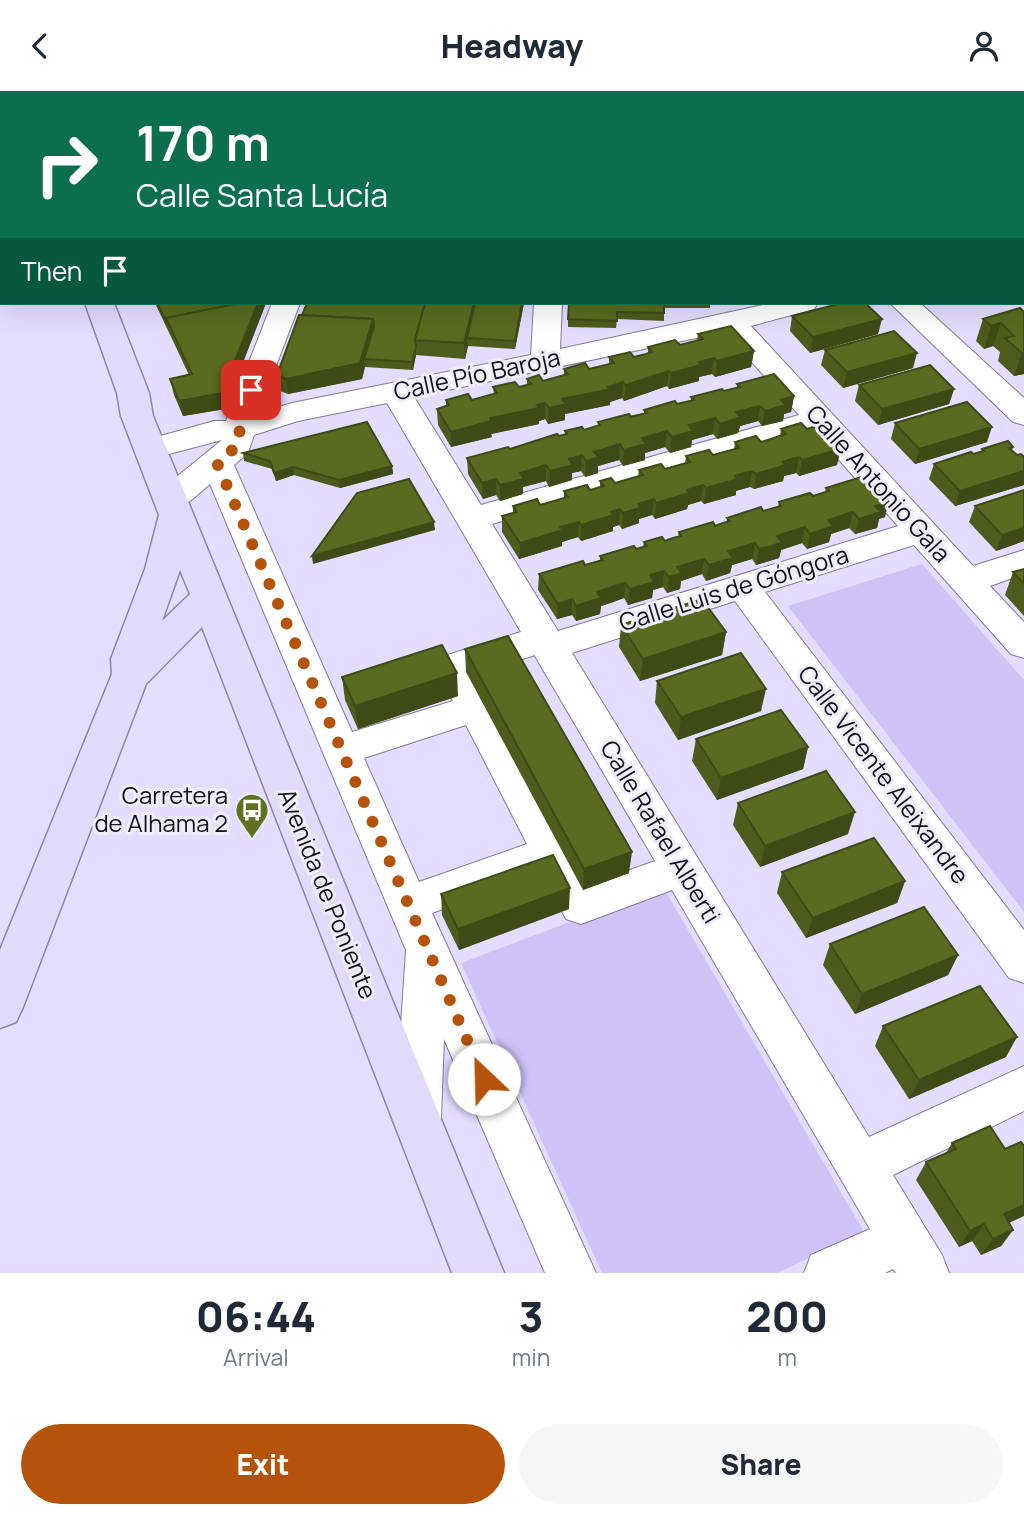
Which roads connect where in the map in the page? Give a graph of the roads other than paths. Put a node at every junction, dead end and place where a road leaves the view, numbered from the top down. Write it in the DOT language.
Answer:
graph roads {
  1 [pos="76,305"];
  2 [pos="100,305"];
  3 [pos="285,305"];
  4 [pos="548,305"];
  5 [pos="796,305"];
  6 [pos="906,305"];
  7 [pos="732,322"];
  8 [pos="545,361"];
  9 [pos="396,392"];
  10 [pos="1024,415"];
  11 [pos="137,416"];
  12 [pos="819,419"];
  13 [pos="239,430"];
  14 [pos="150,449"];
  15 [pos="217,463"];
  16 [pos="173,507"];
  17 [pos="471,519"];
  18 [pos="921,531"];
  19 [pos="1024,562"];
  20 [pos="966,581"];
  21 [pos="742,586"];
  22 [pos="209,597"];
  23 [pos="546,643"];
  24 [pos="1024,645"];
  25 [pos="233,656"];
  26 [pos="144,662"];
  27 [pos="454,667"];
  28 [pos="476,708"];
  29 [pos="341,750"];
  30 [pos="552,852"];
  31 [pos="682,869"];
  32 [pos="407,904"];
  33 [pos="425,946"];
  34 [pos="1024,964"];
  35 [pos="0,1007"];
  36 [pos="1024,1088"];
  37 [pos="418,1122"];
  38 [pos="859,1167"];
  39 [pos="913,1256"];
  40 [pos="478,1273"];
  41 [pos="571,1273"];
  42 [pos="829,1273"];
  1 -- 11 [label="main road"];
  2 -- 11 [label="main road"];
  3 -- 13 [label="street"];
  4 -- 8 [label="street"];
  5 -- 7 [label="street, Calle Pío Baroja"];
  6 -- 10 [label="street"];
  7 -- 8 [label="street, Calle Pío Baroja"];
  7 -- 12 [label="street, Calle Antonio Gala"];
  8 -- 9 [label="street, Calle Pío Baroja"];
  9 -- 13 [label="street, Calle Pío Baroja"];
  9 -- 17 [label="street, Calle Rafael Alberti"];
  11 -- 14 [label="main road, Avenida de Poniente"];
  12 -- 17 [label="street"];
  12 -- 18 [label="street, Calle Antonio Gala"];
  13 -- 14 [label="street, Calle Pío Baroja"];
  13 -- 15 [label="street"];
  14 -- 16 [label="main road, Avenida de Poniente"];
  15 -- 16 [label="street"];
  15 -- 29 [label="street"];
  16 -- 22 [label="main road, Avenida de Poniente"];
  16 -- 26 [label="main road"];
  17 -- 23 [label="street, Calle Rafael Alberti"];
  18 -- 20 [label="street, Calle Antonio Gala"];
  18 -- 21 [label="street, Calle Luis de Góngora"];
  19 -- 20 [label="street"];
  20 -- 24 [label="street, Calle Antonio Gala"];
  21 -- 23 [label="street, Calle Luis de Góngora"];
  21 -- 34 [label="street, Calle Vicente Aleixandre"];
  22 -- 25 [label="main road, Avenida de Poniente"];
  22 -- 26 [label="main road"];
  23 -- 27 [label="street"];
  23 -- 31 [label="street, Calle Rafael Alberti"];
  25 -- 26 [label="main road"];
  25 -- 37 [label="main road, Avenida de Poniente"];
  26 -- 35 [label="main road"];
  27 -- 28 [label="street"];
  28 -- 29 [label="street"];
  28 -- 30 [label="street"];
  29 -- 32 [label="street"];
  30 -- 31 [label="street"];
  30 -- 32 [label="street"];
  31 -- 38 [label="street, Calle Rafael Alberti"];
  32 -- 33 [label="street"];
  33 -- 37 [label="street"];
  33 -- 41 [label="street"];
  36 -- 38 [label="street"];
  37 -- 40 [label="main road, Avenida de Poniente"];
  38 -- 39 [label="street, Calle Rafael Alberti"];
  39 -- 42 [label="street"];
}
